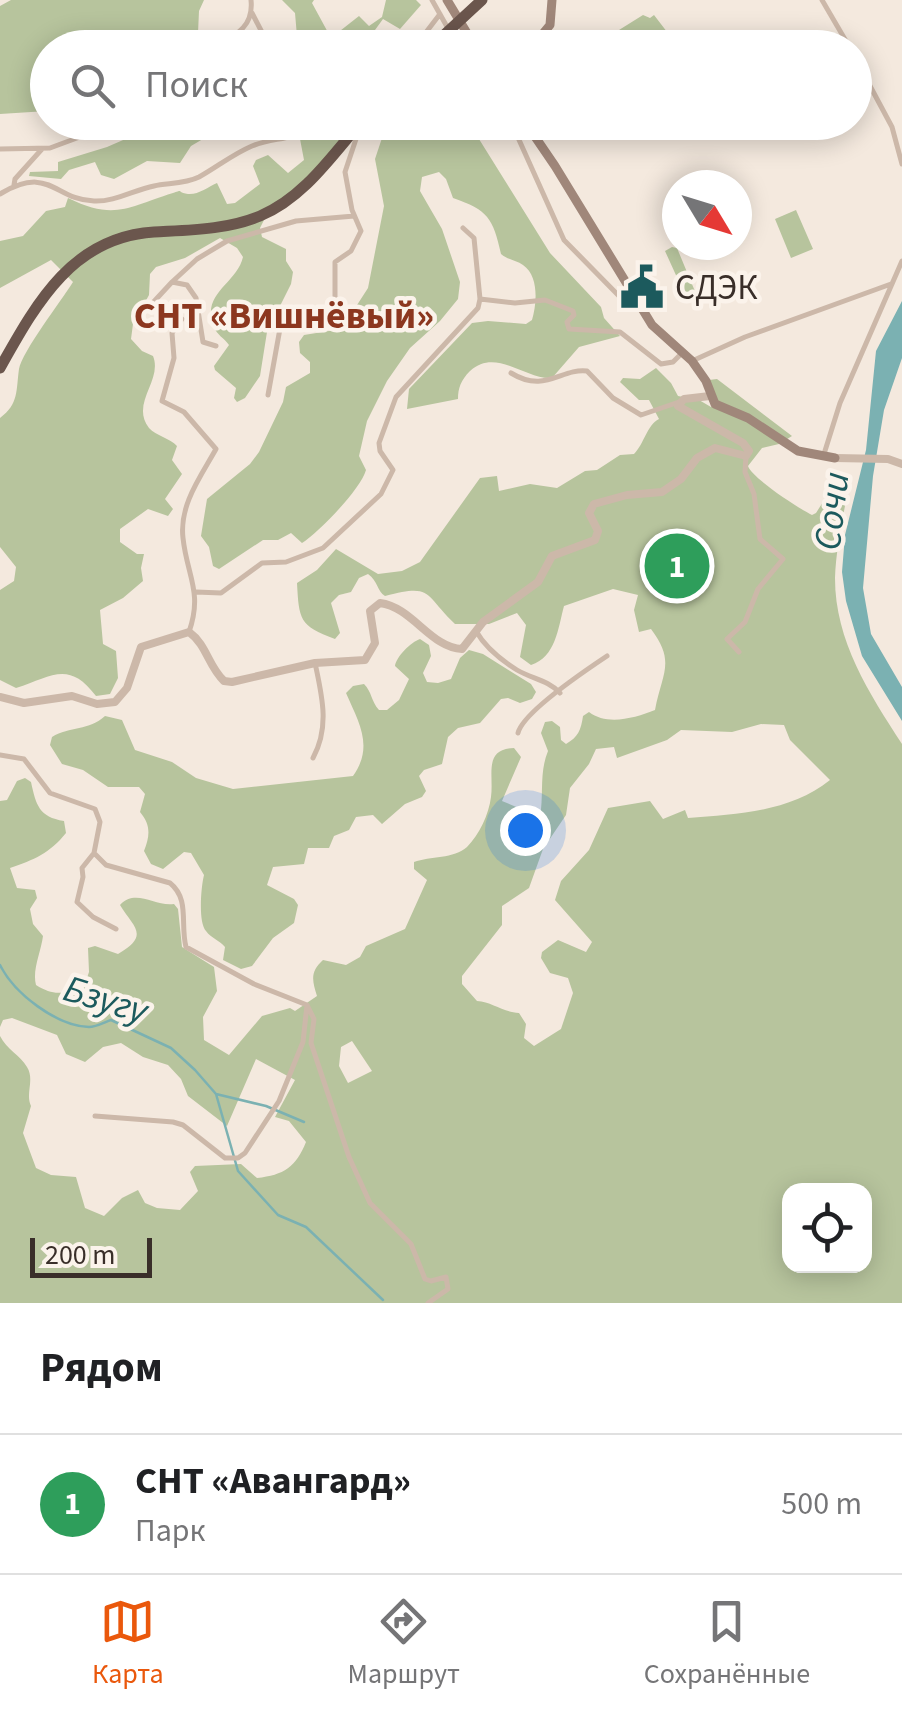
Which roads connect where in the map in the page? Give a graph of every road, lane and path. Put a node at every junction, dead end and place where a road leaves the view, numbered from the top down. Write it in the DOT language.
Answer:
graph roads {
  1 [pos="251,0"];
  2 [pos="432,0"];
  3 [pos="447,0"];
  4 [pos="482,0"];
  5 [pos="552,0"];
  6 [pos="822,0"];
  7 [pos="252,13"];
  8 [pos="440,14"];
  9 [pos="243,30"];
  10 [pos="261,30"];
  11 [pos="428,30"];
  12 [pos="449,30"];
  13 [pos="450,30"];
  14 [pos="465,30"];
  15 [pos="545,30"];
  16 [pos="840,30"];
  17 [pos="872,89"];
  18 [pos="76,140"];
  19 [pos="278,140"];
  20 [pos="344,140"];
  21 [pos="355,140"];
  22 [pos="519,140"];
  23 [pos="538,140"];
  24 [pos="0,148"];
  25 [pos="42,150"];
  26 [pos="902,164"];
  27 [pos="14,186"];
  28 [pos="0,194"];
  29 [pos="354,216"];
  30 [pos="463,228"];
  31 [pos="902,261"];
  32 [pos="172,282"];
  33 [pos="891,284"];
  34 [pos="480,300"];
  35 [pos="636,300"];
  36 [pos="147,309"];
  37 [pos="182,319"];
  38 [pos="216,346"];
  39 [pos="684,352"];
  40 [pos="692,361"];
  41 [pos="0,368"];
  42 [pos="511,373"];
  43 [pos="268,395"];
  44 [pos="710,396"];
  45 [pos="679,402"];
  46 [pos="746,456"];
  47 [pos="829,457"];
  48 [pos="902,464"];
  49 [pos="196,592"];
  50 [pos="475,630"];
  51 [pos="190,632"];
  52 [pos="739,652"];
  53 [pos="607,656"];
  54 [pos="315,664"];
  55 [pos="560,693"];
  56 [pos="0,697"];
  57 [pos="518,733"];
  58 [pos="0,755"];
  59 [pos="313,758"];
  60 [pos="94,853"];
  61 [pos="116,929"];
  62 [pos="307,1004"];
  63 [pos="95,1116"];
  64 [pos="428,1303"];
  1 -- 7 [label="street"];
  2 -- 8 [label="street"];
  3 -- 14 [label="main road"];
  4 -- 13 [label="highway, bridge"];
  5 -- 15 [label="main road"];
  6 -- 16 [label="street"];
  7 -- 9 [label="street"];
  7 -- 10 [label="street"];
  8 -- 11 [label="street"];
  8 -- 12 [label="street"];
  17 -- 26 [label="street"];
  18 -- 25 [label="street"];
  19 -- 27 [label="street"];
  20 -- 41 [label="highway"];
  21 -- 29 [label="street"];
  22 -- 35 [label="street"];
  23 -- 35 [label="main road"];
  24 -- 25 [label="street"];
  25 -- 27 [label="street"];
  27 -- 28 [label="street"];
  29 -- 32 [label="street"];
  29 -- 43 [label="street"];
  30 -- 34 [label="street"];
  31 -- 33 [label="street"];
  32 -- 36 [label="street"];
  32 -- 38 [label="street"];
  33 -- 40 [label="street"];
  33 -- 47 [label="street"];
  34 -- 39 [label="street"];
  34 -- 49 [label="street"];
  35 -- 39 [label="main road"];
  37 -- 49 [label="street"];
  39 -- 40 [label="main road"];
  40 -- 44 [label="main road"];
  42 -- 45 [label="street"];
  44 -- 45 [label="street"];
  44 -- 47 [label="main road"];
  45 -- 46 [label="street"];
  46 -- 50 [label="street"];
  46 -- 52 [label="street"];
  47 -- 48 [label="street"];
  49 -- 51 [label="street"];
  50 -- 54 [label="street"];
  50 -- 55 [label="street"];
  51 -- 54 [label="street"];
  51 -- 56 [label="street"];
  53 -- 55 [label="street"];
  54 -- 59 [label="street"];
  55 -- 57 [label="street"];
  58 -- 60 [label="street"];
  60 -- 61 [label="street"];
  60 -- 62 [label="street"];
  62 -- 63 [label="street"];
  62 -- 64 [label="street"];
}
